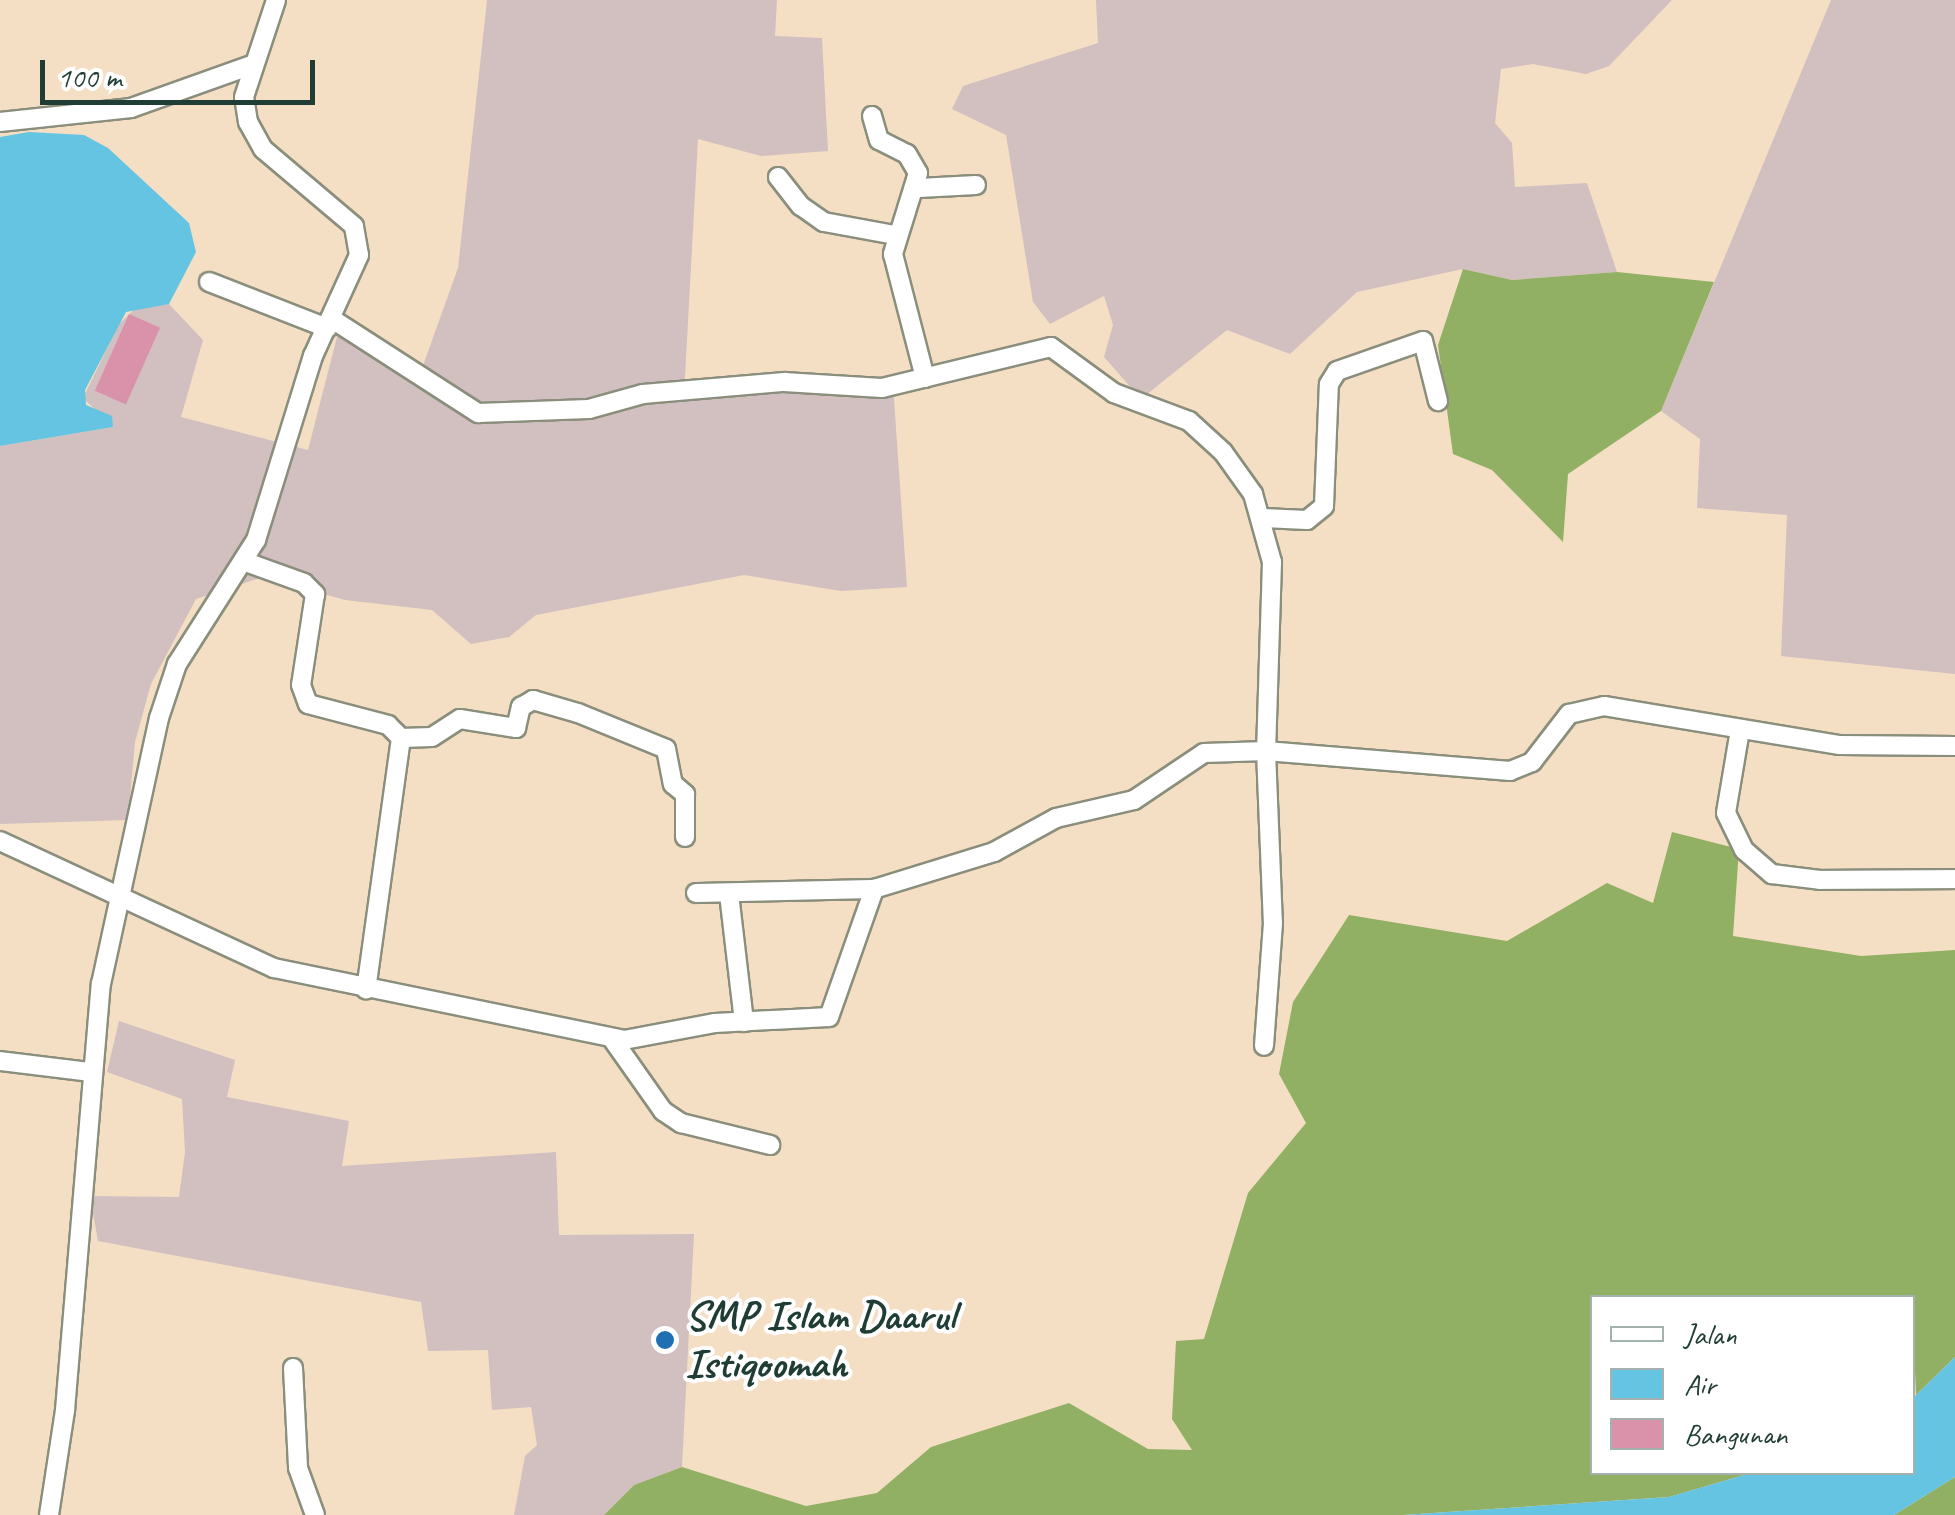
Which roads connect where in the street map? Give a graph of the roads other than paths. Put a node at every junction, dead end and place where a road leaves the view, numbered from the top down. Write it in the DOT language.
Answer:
graph roads {
  1 [pos="276,0"];
  2 [pos="252,65"];
  3 [pos="872,116"];
  4 [pos="0,122"];
  5 [pos="778,176"];
  6 [pos="976,185"];
  7 [pos="919,188"];
  8 [pos="895,235"];
  9 [pos="209,282"];
  10 [pos="330,323"];
  11 [pos="925,378"];
  12 [pos="1438,401"];
  13 [pos="1262,518"];
  14 [pos="243,561"];
  15 [pos="1740,730"];
  16 [pos="402,738"];
  17 [pos="1955,746"];
  18 [pos="1266,751"];
  19 [pos="684,837"];
  20 [pos="0,841"];
  21 [pos="1955,879"];
  22 [pos="874,888"];
  23 [pos="696,893"];
  24 [pos="729,894"];
  25 [pos="123,900"];
  26 [pos="366,990"];
  27 [pos="744,1022"];
  28 [pos="612,1040"];
  29 [pos="1264,1046"];
  30 [pos="0,1061"];
  31 [pos="90,1072"];
  32 [pos="770,1146"];
  33 [pos="293,1368"];
  34 [pos="49,1515"];
  35 [pos="315,1515"];
  1 -- 2 [label="street"];
  2 -- 4 [label="street"];
  2 -- 10 [label="street"];
  3 -- 7 [label="street"];
  5 -- 8 [label="street"];
  6 -- 7 [label="street"];
  7 -- 8 [label="street"];
  8 -- 11 [label="street"];
  9 -- 10 [label="street"];
  10 -- 11 [label="street"];
  10 -- 14 [label="street"];
  11 -- 13 [label="street"];
  12 -- 13 [label="street"];
  13 -- 18 [label="street"];
  14 -- 16 [label="street"];
  14 -- 25 [label="street"];
  15 -- 17 [label="street"];
  15 -- 18 [label="street"];
  15 -- 21 [label="street"];
  16 -- 19 [label="street"];
  16 -- 26 [label="street"];
  18 -- 22 [label="street"];
  18 -- 29 [label="street"];
  20 -- 25 [label="street"];
  22 -- 24 [label="street"];
  22 -- 27 [label="street"];
  23 -- 24 [label="street"];
  24 -- 27 [label="street"];
  25 -- 26 [label="street"];
  25 -- 31 [label="street"];
  26 -- 28 [label="street"];
  27 -- 28 [label="street"];
  28 -- 32 [label="street"];
  30 -- 31 [label="street"];
  31 -- 34 [label="street"];
  33 -- 35 [label="street"];
}
